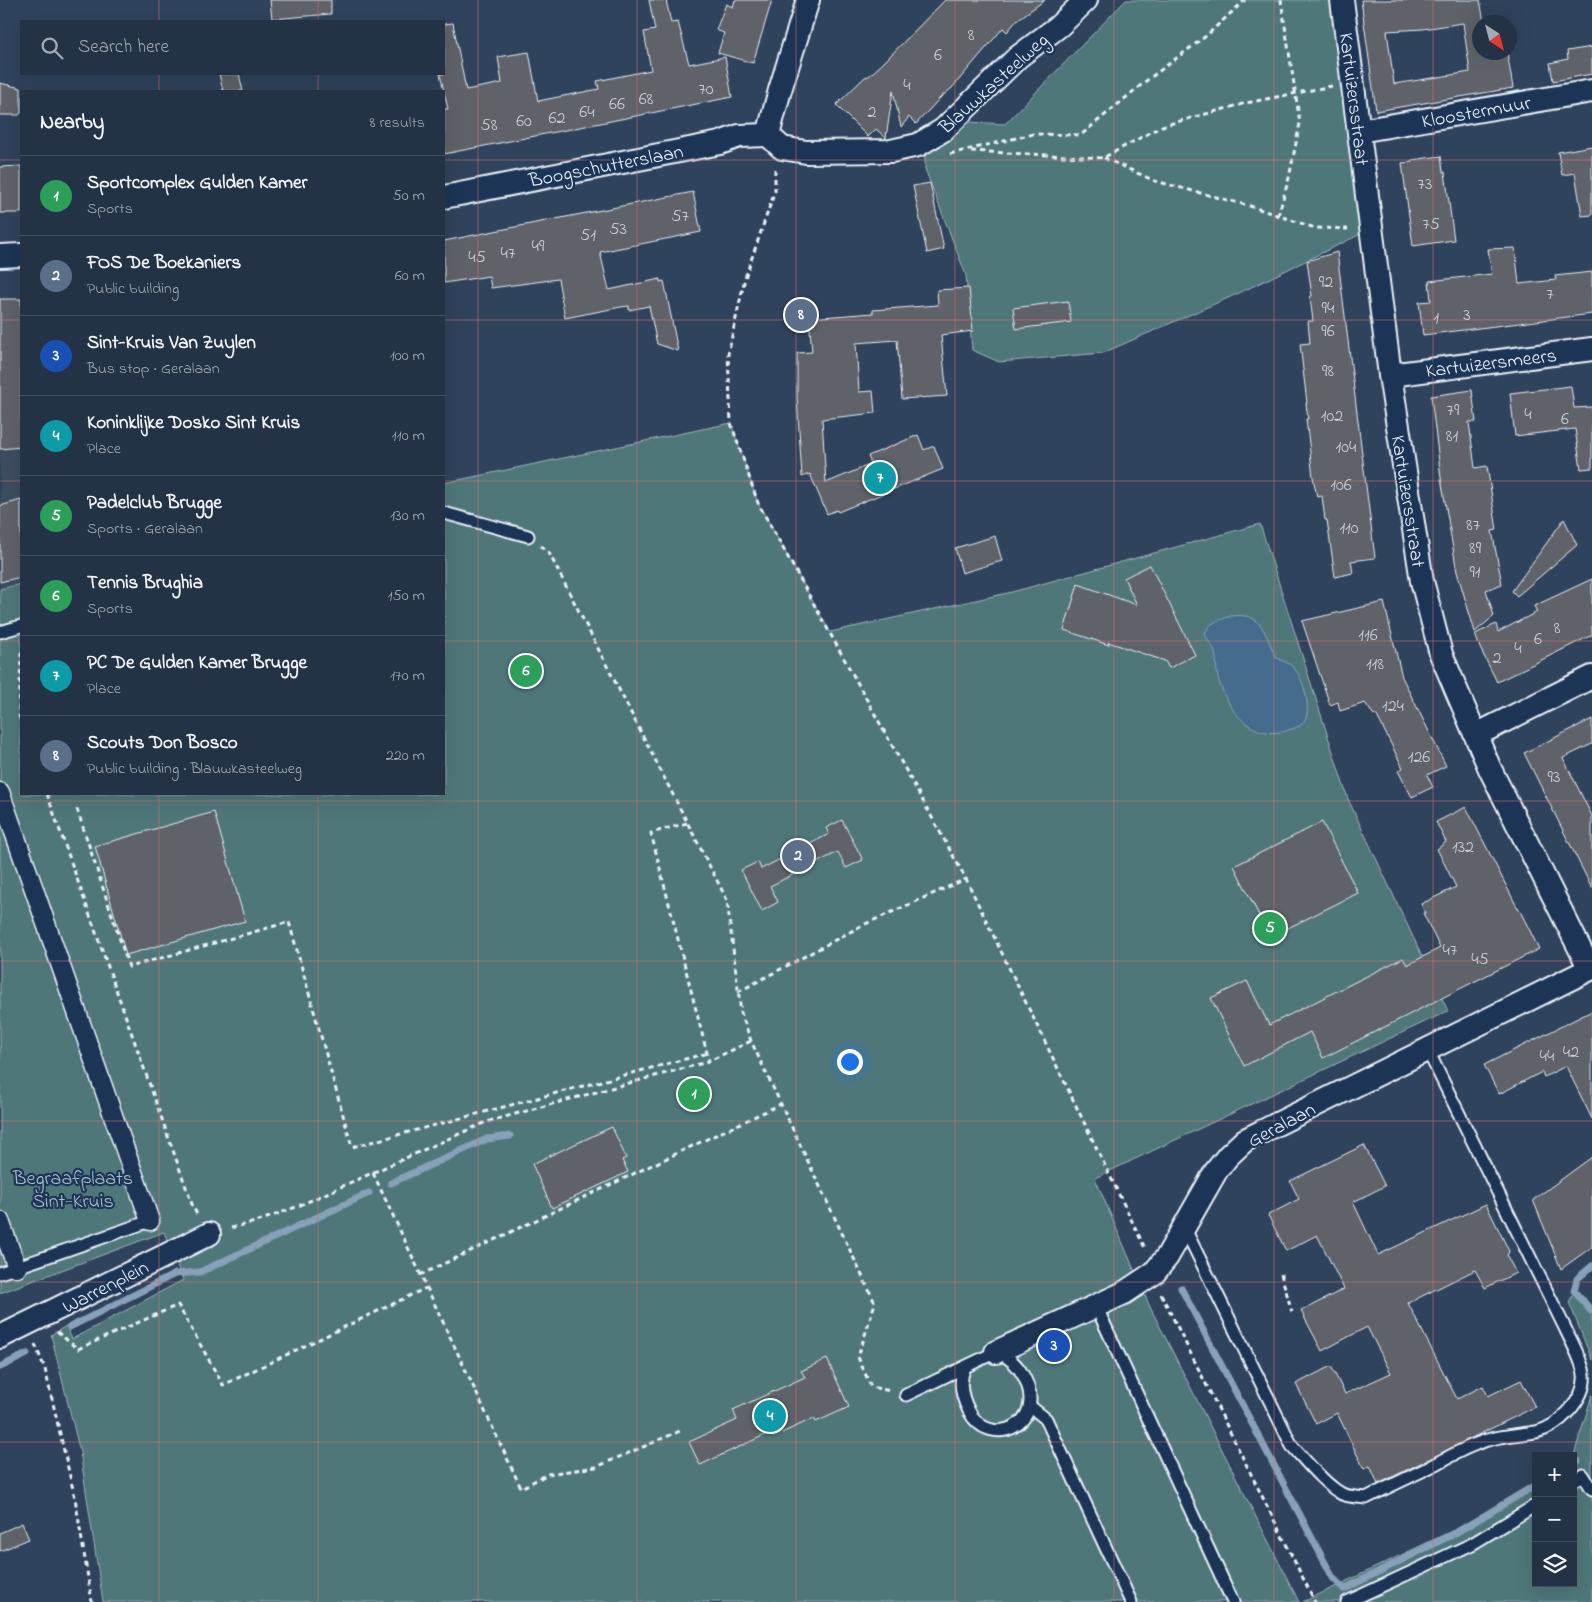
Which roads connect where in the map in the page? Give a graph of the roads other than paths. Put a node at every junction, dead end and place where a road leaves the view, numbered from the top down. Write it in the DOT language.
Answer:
graph roads {
  1 [pos="808,0"];
  2 [pos="1086,0"];
  3 [pos="1342,0"];
  4 [pos="1592,91"];
  5 [pos="1359,131"];
  6 [pos="768,136"];
  7 [pos="445,197"];
  8 [pos="20,255"];
  9 [pos="0,256"];
  10 [pos="1592,350"];
  11 [pos="1390,375"];
  12 [pos="445,513"];
  13 [pos="528,536"];
  14 [pos="20,626"];
  15 [pos="0,632"];
  16 [pos="1592,677"];
  17 [pos="1476,735"];
  18 [pos="0,792"];
  19 [pos="1591,968"];
  20 [pos="1427,1050"];
  21 [pos="0,1221"];
  22 [pos="150,1221"];
  23 [pos="1184,1227"];
  24 [pos="209,1234"];
  25 [pos="17,1268"];
  26 [pos="0,1274"];
  27 [pos="1096,1306"];
  28 [pos="0,1337"];
  29 [pos="996,1352"];
  30 [pos="965,1367"];
  31 [pos="906,1395"];
  32 [pos="1031,1407"];
  33 [pos="1577,1479"];
  34 [pos="1592,1489"];
  35 [pos="1532,1506"];
  36 [pos="1131,1602"];
  37 [pos="1233,1602"];
  38 [pos="1347,1602"];
  1 -- 6 [label="street"];
  2 -- 6 [label="street, Blauwkasteelweg"];
  3 -- 5 [label="street, Kartuizersstraat"];
  4 -- 5 [label="street, Kloostermuur"];
  5 -- 11 [label="street, Kartuizersstraat"];
  6 -- 7 [label="street, Boogschutterslaan"];
  8 -- 9 [label="street"];
  10 -- 11 [label="street, Kartuizersmeers"];
  11 -- 17 [label="street, Kartuizersstraat"];
  12 -- 13 [label="lane"];
  14 -- 15 [label="lane"];
  16 -- 17 [label="street"];
  17 -- 19 [label="street, Kartuizersstraat"];
  18 -- 22 [label="street"];
  19 -- 20 [label="street, Geralaan"];
  20 -- 23 [label="street, Geralaan"];
  20 -- 23 [label="lane"];
  21 -- 25 [label="street"];
  22 -- 25 [label="lane"];
  23 -- 27 [label="street, Geralaan"];
  24 -- 28 [label="street, Warrenplein"];
  25 -- 26 [label="lane"];
  27 -- 29 [label="street, Geralaan"];
  27 -- 37 [label="lane"];
  29 -- 30 [label="lane"];
  29 -- 32 [label="lane"];
  30 -- 31 [label="lane"];
  30 -- 32 [label="lane"];
  32 -- 36 [label="lane"];
  33 -- 34 [label="lane"];
  35 -- 38 [label="lane"];
}
